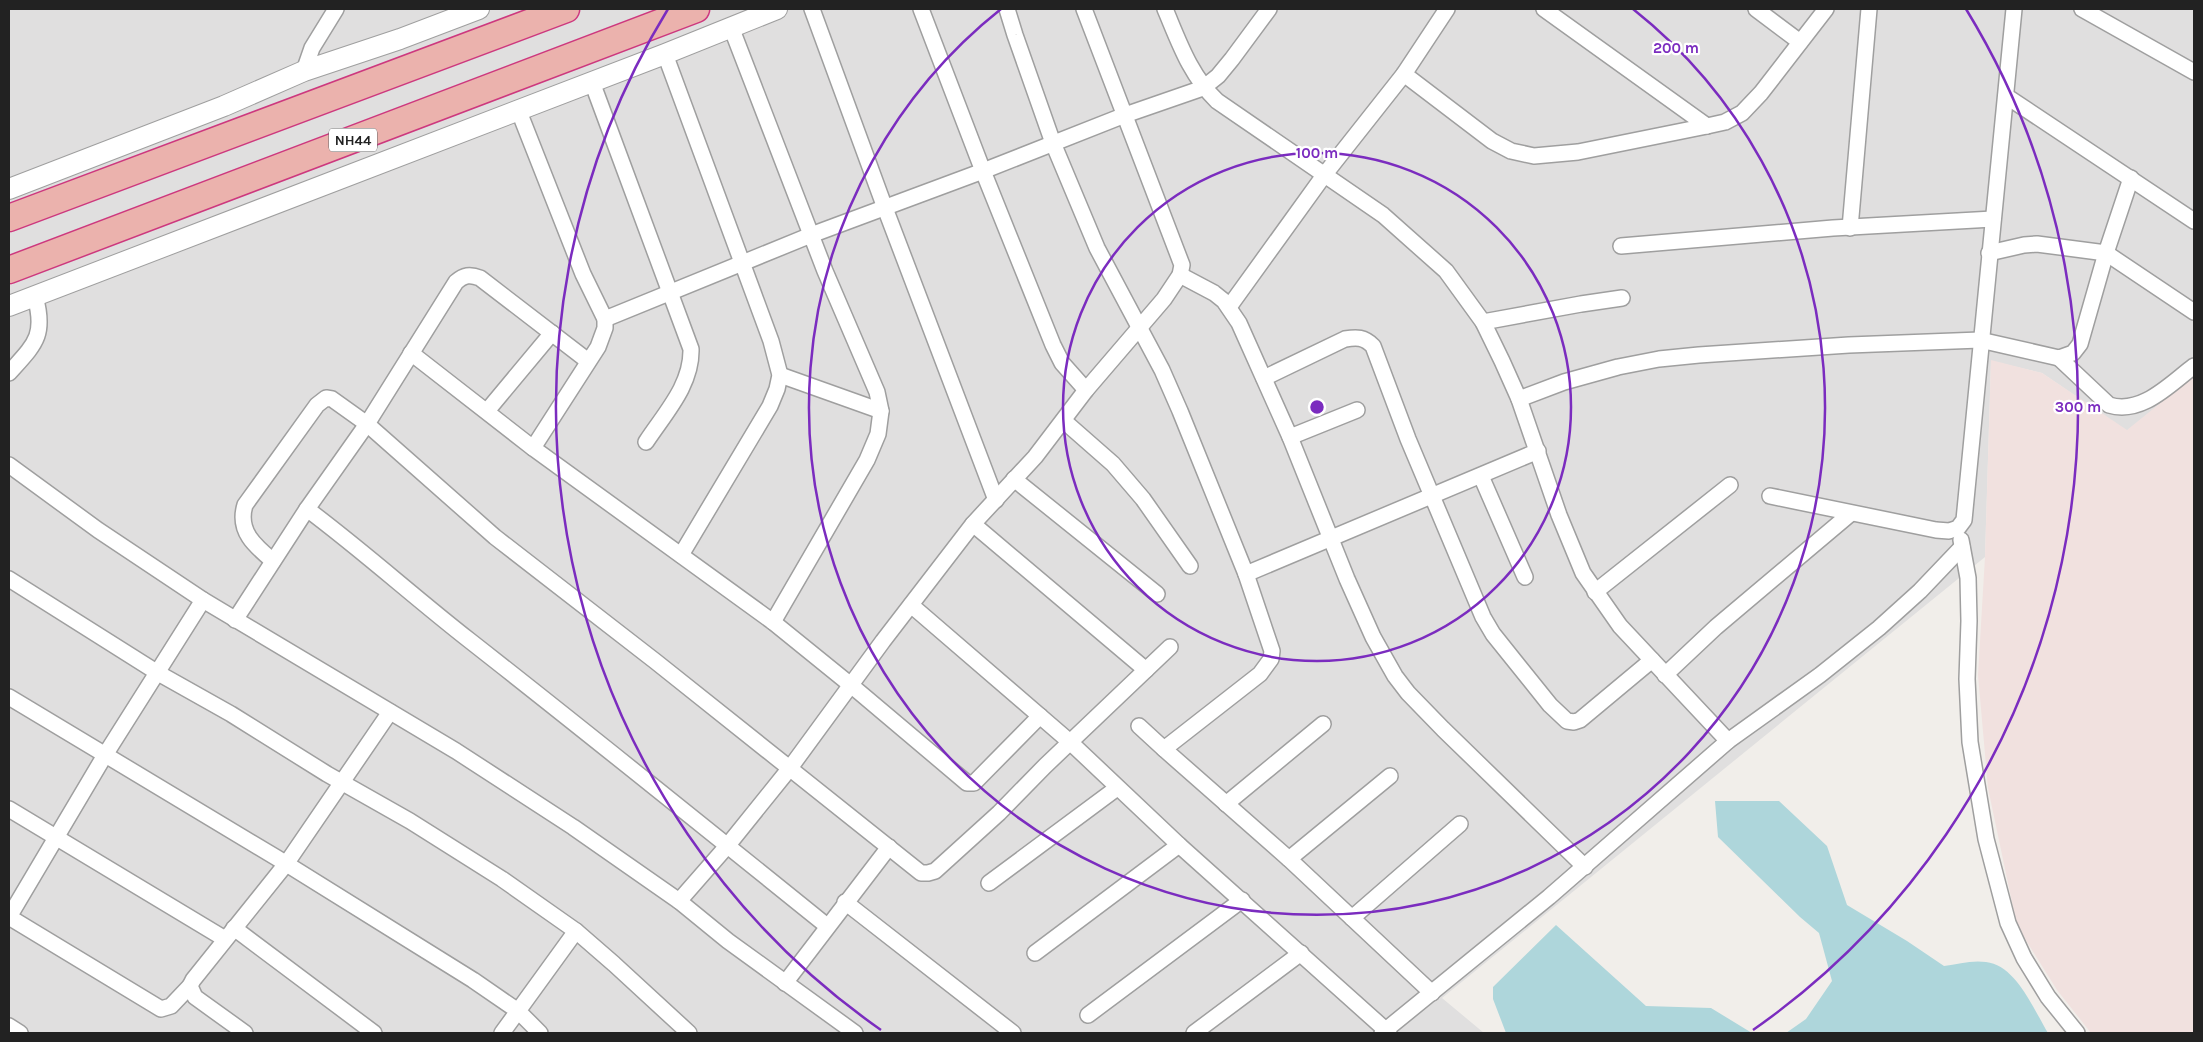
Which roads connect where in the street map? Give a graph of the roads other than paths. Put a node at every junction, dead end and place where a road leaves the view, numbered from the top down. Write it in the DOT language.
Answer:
graph roads {
  1 [pos="336,9"];
  2 [pos="478,9"];
  3 [pos="566,9"];
  4 [pos="696,9"];
  5 [pos="777,9"];
  6 [pos="812,9"];
  7 [pos="921,9"];
  8 [pos="1007,9"];
  9 [pos="1084,9"];
  10 [pos="1165,9"];
  11 [pos="1269,9"];
  12 [pos="1447,9"];
  13 [pos="1544,9"];
  14 [pos="1756,9"];
  15 [pos="1826,9"];
  16 [pos="1869,9"];
  17 [pos="2014,9"];
  18 [pos="2082,9"];
  19 [pos="731,27"];
  20 [pos="1800,42"];
  21 [pos="665,54"];
  22 [pos="304,71"];
  23 [pos="2194,72"];
  24 [pos="1404,74"];
  25 [pos="592,82"];
  26 [pos="1203,88"];
  27 [pos="2006,96"];
  28 [pos="518,109"];
  29 [pos="1125,115"];
  30 [pos="1707,126"];
  31 [pos="1054,143"];
  32 [pos="983,171"];
  33 [pos="1325,174"];
  34 [pos="2131,178"];
  35 [pos="9,189"];
  36 [pos="885,208"];
  37 [pos="9,218"];
  38 [pos="1993,219"];
  39 [pos="2194,221"];
  40 [pos="1850,228"];
  41 [pos="811,235"];
  42 [pos="1621,246"];
  43 [pos="1989,253"];
  44 [pos="2106,253"];
  45 [pos="741,263"];
  46 [pos="9,270"];
  47 [pos="1180,274"];
  48 [pos="671,292"];
  49 [pos="35,296"];
  50 [pos="1622,298"];
  51 [pos="9,306"];
  52 [pos="1229,306"];
  53 [pos="2194,312"];
  54 [pos="605,319"];
  55 [pos="1483,322"];
  56 [pos="1140,327"];
  57 [pos="552,333"];
  58 [pos="1980,340"];
  59 [pos="411,353"];
  60 [pos="2059,358"];
  61 [pos="588,361"];
  62 [pos="2194,366"];
  63 [pos="9,373"];
  64 [pos="780,376"];
  65 [pos="1264,378"];
  66 [pos="1086,390"];
  67 [pos="1519,399"];
  68 [pos="1357,410"];
  69 [pos="487,411"];
  70 [pos="880,411"];
  71 [pos="1064,421"];
  72 [pos="367,424"];
  73 [pos="1290,437"];
  74 [pos="646,442"];
  75 [pos="533,448"];
  76 [pos="1538,451"];
  77 [pos="9,465"];
  78 [pos="1481,476"];
  79 [pos="1014,479"];
  80 [pos="1730,485"];
  81 [pos="1432,496"];
  82 [pos="1770,496"];
  83 [pos="996,500"];
  84 [pos="307,509"];
  85 [pos="1850,514"];
  86 [pos="973,524"];
  87 [pos="1958,528"];
  88 [pos="1330,539"];
  89 [pos="1962,547"];
  90 [pos="681,555"];
  91 [pos="273,561"];
  92 [pos="1190,566"];
  93 [pos="1246,574"];
  94 [pos="1525,577"];
  95 [pos="9,579"];
  96 [pos="1595,592"];
  97 [pos="1157,594"];
  98 [pos="204,600"];
  99 [pos="911,604"];
  100 [pos="235,620"];
  101 [pos="773,622"];
  102 [pos="1170,647"];
  103 [pos="1652,660"];
  104 [pos="1146,670"];
  105 [pos="158,673"];
  106 [pos="1665,675"];
  107 [pos="852,686"];
  108 [pos="9,697"];
  109 [pos="390,712"];
  110 [pos="1040,716"];
  111 [pos="1323,724"];
  112 [pos="1139,726"];
  113 [pos="1728,741"];
  114 [pos="1070,742"];
  115 [pos="1164,750"];
  116 [pos="105,755"];
  117 [pos="790,768"];
  118 [pos="1390,776"];
  119 [pos="343,783"];
  120 [pos="1117,788"];
  121 [pos="1226,804"];
  122 [pos="9,809"];
  123 [pos="1460,824"];
  124 [pos="56,836"];
  125 [pos="728,845"];
  126 [pos="1179,845"];
  127 [pos="889,847"];
  128 [pos="1289,859"];
  129 [pos="286,864"];
  130 [pos="1585,867"];
  131 [pos="989,883"];
  132 [pos="1242,900"];
  133 [pos="678,901"];
  134 [pos="845,902"];
  135 [pos="9,917"];
  136 [pos="1352,918"];
  137 [pos="827,926"];
  138 [pos="576,931"];
  139 [pos="230,933"];
  140 [pos="1035,953"];
  141 [pos="1301,954"];
  142 [pos="785,983"];
  143 [pos="190,986"];
  144 [pos="1432,993"];
  145 [pos="518,1011"];
  146 [pos="1088,1015"];
  147 [pos="9,1026"];
  148 [pos="1386,1032"];
  149 [pos="20,1033"];
  150 [pos="245,1033"];
  151 [pos="374,1033"];
  152 [pos="502,1033"];
  153 [pos="540,1033"];
  154 [pos="689,1033"];
  155 [pos="855,1033"];
  156 [pos="1013,1033"];
  157 [pos="1194,1033"];
  158 [pos="2077,1033"];
  1 -- 22 [label="street"];
  2 -- 22 [label="street"];
  3 -- 37 [label="highway"];
  4 -- 46 [label="highway, NH44"];
  5 -- 19 [label="street"];
  6 -- 36 [label="street"];
  7 -- 32 [label="street"];
  8 -- 31 [label="street"];
  9 -- 29 [label="street"];
  10 -- 26 [label="street"];
  11 -- 26 [label="street"];
  12 -- 24 [label="street"];
  13 -- 30 [label="street"];
  14 -- 20 [label="street"];
  15 -- 20 [label="street"];
  16 -- 40 [label="street"];
  17 -- 27 [label="street"];
  18 -- 23 [label="street"];
  19 -- 21 [label="street"];
  19 -- 41 [label="street"];
  20 -- 30 [label="street"];
  21 -- 25 [label="street"];
  21 -- 45 [label="street"];
  22 -- 35 [label="street"];
  24 -- 30 [label="street"];
  24 -- 33 [label="street"];
  25 -- 28 [label="street"];
  25 -- 48 [label="street"];
  26 -- 29 [label="street"];
  26 -- 33 [label="street"];
  27 -- 34 [label="street"];
  27 -- 38 [label="street"];
  28 -- 49 [label="street"];
  28 -- 54 [label="street"];
  29 -- 31 [label="street"];
  29 -- 47 [label="street"];
  31 -- 32 [label="street"];
  31 -- 56 [label="street"];
  32 -- 36 [label="street"];
  32 -- 66 [label="street"];
  33 -- 52 [label="street"];
  33 -- 55 [label="street"];
  34 -- 39 [label="street"];
  34 -- 44 [label="street"];
  36 -- 41 [label="street"];
  36 -- 83 [label="street"];
  38 -- 40 [label="street"];
  38 -- 43 [label="street"];
  40 -- 42 [label="street"];
  41 -- 45 [label="street"];
  41 -- 70 [label="street"];
  43 -- 44 [label="street"];
  43 -- 58 [label="street"];
  44 -- 53 [label="street"];
  44 -- 60 [label="street"];
  45 -- 48 [label="street"];
  45 -- 64 [label="street"];
  47 -- 52 [label="street"];
  47 -- 56 [label="street"];
  48 -- 54 [label="street"];
  48 -- 74 [label="street"];
  49 -- 51 [label="street"];
  49 -- 63 [label="street"];
  50 -- 55 [label="street"];
  52 -- 65 [label="street"];
  54 -- 61 [label="street"];
  55 -- 67 [label="street"];
  56 -- 66 [label="street"];
  56 -- 93 [label="street"];
  57 -- 59 [label="street"];
  57 -- 61 [label="street"];
  57 -- 69 [label="street"];
  58 -- 60 [label="street"];
  58 -- 67 [label="street"];
  58 -- 87 [label="street"];
  59 -- 69 [label="street"];
  59 -- 72 [label="street"];
  60 -- 62 [label="street"];
  61 -- 75 [label="street"];
  64 -- 70 [label="street"];
  64 -- 90 [label="street"];
  65 -- 73 [label="street"];
  65 -- 81 [label="street"];
  66 -- 71 [label="street"];
  67 -- 76 [label="street"];
  68 -- 73 [label="street"];
  69 -- 75 [label="street"];
  70 -- 101 [label="street"];
  71 -- 79 [label="street"];
  71 -- 92 [label="street"];
  72 -- 84 [label="street"];
  72 -- 91 [label="street"];
  72 -- 117 [label="street"];
  73 -- 88 [label="street"];
  75 -- 90 [label="street"];
  76 -- 78 [label="street"];
  76 -- 96 [label="street"];
  77 -- 98 [label="street"];
  78 -- 81 [label="street"];
  78 -- 94 [label="street"];
  79 -- 83 [label="street"];
  79 -- 97 [label="street"];
  80 -- 96 [label="street"];
  81 -- 88 [label="street"];
  81 -- 103 [label="street"];
  82 -- 85 [label="street"];
  83 -- 86 [label="street"];
  84 -- 91 [label="street"];
  84 -- 125 [label="street"];
  85 -- 87 [label="street"];
  85 -- 106 [label="street"];
  86 -- 99 [label="street"];
  86 -- 104 [label="street"];
  87 -- 89 [label="street"];
  88 -- 93 [label="street"];
  88 -- 130 [label="street"];
  89 -- 113 [label="street"];
  89 -- 158 [label="street"];
  90 -- 101 [label="street"];
  91 -- 100 [label="street"];
  93 -- 115 [label="street"];
  95 -- 105 [label="street"];
  96 -- 103 [label="street"];
  98 -- 100 [label="street"];
  98 -- 105 [label="street"];
  99 -- 107 [label="street"];
  99 -- 110 [label="street"];
  100 -- 109 [label="street"];
  101 -- 107 [label="street"];
  102 -- 104 [label="street"];
  103 -- 106 [label="street"];
  104 -- 114 [label="street"];
  105 -- 116 [label="street"];
  105 -- 119 [label="street"];
  106 -- 113 [label="street"];
  107 -- 110 [label="street"];
  107 -- 117 [label="street"];
  108 -- 116 [label="street"];
  109 -- 119 [label="street"];
  109 -- 133 [label="street"];
  110 -- 114 [label="street"];
  111 -- 121 [label="street"];
  112 -- 115 [label="street"];
  113 -- 130 [label="street"];
  114 -- 120 [label="street"];
  114 -- 127 [label="street"];
  115 -- 121 [label="street"];
  116 -- 124 [label="street"];
  116 -- 129 [label="street"];
  117 -- 125 [label="street"];
  117 -- 127 [label="street"];
  118 -- 128 [label="street"];
  119 -- 129 [label="street"];
  119 -- 138 [label="street"];
  120 -- 126 [label="street"];
  120 -- 131 [label="street"];
  121 -- 128 [label="street"];
  122 -- 124 [label="street"];
  123 -- 136 [label="street"];
  124 -- 135 [label="street"];
  124 -- 139 [label="street"];
  125 -- 133 [label="street"];
  125 -- 137 [label="street"];
  126 -- 132 [label="street"];
  126 -- 140 [label="street"];
  127 -- 134 [label="street"];
  128 -- 136 [label="street"];
  129 -- 139 [label="street"];
  129 -- 145 [label="street"];
  130 -- 144 [label="street"];
  132 -- 141 [label="street"];
  132 -- 146 [label="street"];
  133 -- 142 [label="street"];
  134 -- 137 [label="street"];
  134 -- 156 [label="street"];
  135 -- 143 [label="street"];
  136 -- 144 [label="street"];
  137 -- 142 [label="street"];
  138 -- 145 [label="street"];
  138 -- 154 [label="street"];
  139 -- 143 [label="street"];
  139 -- 151 [label="street"];
  141 -- 148 [label="street"];
  141 -- 157 [label="street"];
  142 -- 155 [label="street"];
  143 -- 150 [label="street"];
  144 -- 148 [label="street"];
  145 -- 152 [label="street"];
  145 -- 153 [label="street"];
  147 -- 149 [label="street"];
}
